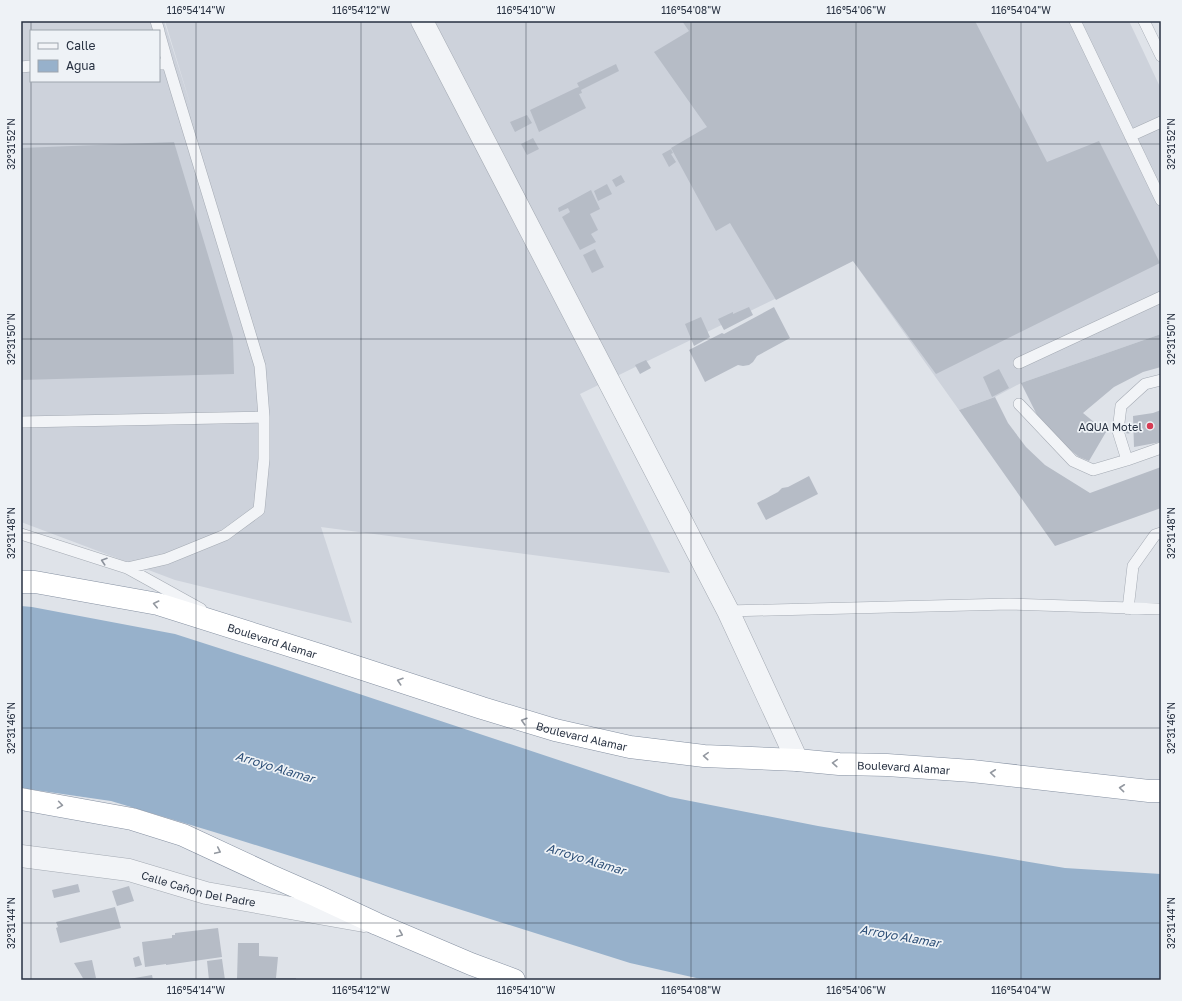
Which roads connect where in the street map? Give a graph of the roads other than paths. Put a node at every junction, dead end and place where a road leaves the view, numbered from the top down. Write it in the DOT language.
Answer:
graph roads {
  1 [pos="422,21"];
  2 [pos="1075,21"];
  3 [pos="1144,21"];
  4 [pos="160,38"];
  5 [pos="1161,56"];
  6 [pos="164,64"];
  7 [pos="1161,122"];
  8 [pos="1130,136"];
  9 [pos="1161,200"];
  10 [pos="1161,297"];
  11 [pos="1019,363"];
  12 [pos="1161,380"];
  13 [pos="1019,404"];
  14 [pos="264,417"];
  15 [pos="21,422"];
  16 [pos="1161,448"];
  17 [pos="1127,460"];
  18 [pos="1161,533"];
  19 [pos="21,534"];
  20 [pos="127,568"];
  21 [pos="21,582"];
  22 [pos="1128,609"];
  23 [pos="1161,609"];
  24 [pos="728,611"];
  25 [pos="238,629"];
  26 [pos="797,760"];
  27 [pos="1161,791"];
  28 [pos="21,799"];
  29 [pos="21,856"];
  30 [pos="377,924"];
  31 [pos="514,980"];
  1 -- 24 [label="street"];
  2 -- 8 [label="lane"];
  3 -- 5 [label="lane"];
  4 -- 6 [label="lane"];
  6 -- 14 [label="lane"];
  7 -- 8 [label="lane"];
  8 -- 9 [label="lane"];
  10 -- 11 [label="lane"];
  12 -- 17 [label="lane"];
  13 -- 17 [label="lane"];
  14 -- 15 [label="lane"];
  14 -- 20 [label="lane"];
  16 -- 17 [label="lane"];
  18 -- 22 [label="lane"];
  20 -- 19 [label="lane, one-way"];
  20 -- 25 [label="lane"];
  25 -- 21 [label="highway, Boulevard Alamar, one-way"];
  22 -- 23 [label="lane"];
  22 -- 24 [label="lane"];
  24 -- 26 [label="street"];
  26 -- 25 [label="highway, Boulevard Alamar, one-way"];
  27 -- 26 [label="highway, Boulevard Alamar, one-way"];
  28 -- 30 [label="highway, one-way"];
  29 -- 30 [label="street, Calle Cañon Del Padre"];
  30 -- 31 [label="highway, one-way"];
}
